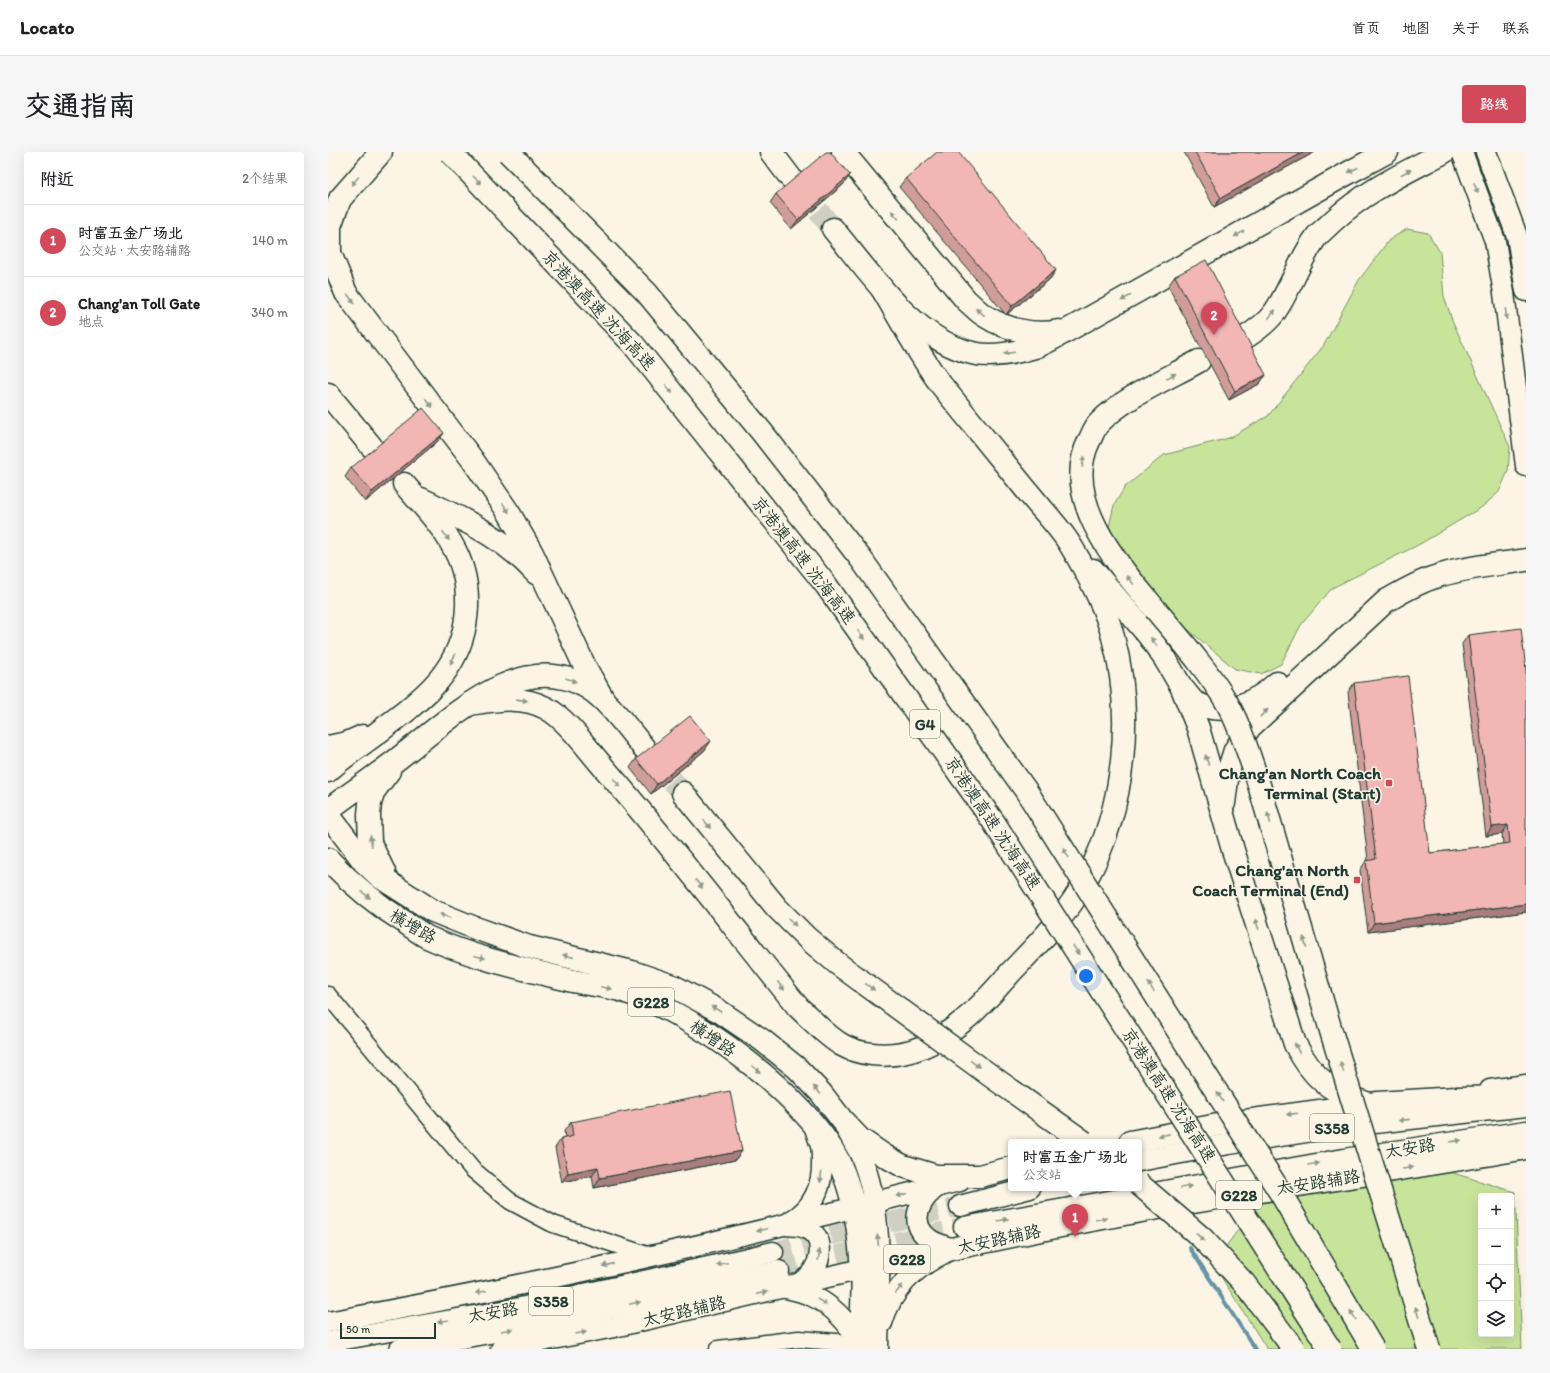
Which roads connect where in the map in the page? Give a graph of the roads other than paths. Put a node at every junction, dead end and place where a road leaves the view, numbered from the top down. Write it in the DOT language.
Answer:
graph roads {
  1 [pos="381,152"];
  2 [pos="450,152"];
  3 [pos="508,152"];
  4 [pos="771,152"];
  5 [pos="843,152"];
  6 [pos="1387,152"];
  7 [pos="1444,152"];
  8 [pos="1462,152"];
  9 [pos="1486,152"];
  10 [pos="790,178"];
  11 [pos="833,229"];
  12 [pos="881,287"];
  13 [pos="1526,291"];
  14 [pos="1070,329"];
  15 [pos="1243,339"];
  16 [pos="1199,361"];
  17 [pos="328,394"];
  18 [pos="1523,412"];
  19 [pos="371,446"];
  20 [pos="1526,466"];
  21 [pos="1069,542"];
  22 [pos="1526,544"];
  23 [pos="1526,560"];
  24 [pos="548,587"];
  25 [pos="1182,688"];
  26 [pos="603,699"];
  27 [pos="469,704"];
  28 [pos="389,724"];
  29 [pos="328,747"];
  30 [pos="644,748"];
  31 [pos="402,756"];
  32 [pos="328,771"];
  33 [pos="683,793"];
  34 [pos="328,810"];
  35 [pos="1222,811"];
  36 [pos="328,814"];
  37 [pos="328,859"];
  38 [pos="328,868"];
  39 [pos="347,878"];
  40 [pos="395,888"];
  41 [pos="328,995"];
  42 [pos="1526,1085"];
  43 [pos="1526,1096"];
  44 [pos="1410,1101"];
  45 [pos="1369,1104"];
  46 [pos="1526,1106"];
  47 [pos="842,1120"];
  48 [pos="814,1125"];
  49 [pos="1526,1131"];
  50 [pos="1080,1139"];
  51 [pos="1142,1140"];
  52 [pos="1526,1148"];
  53 [pos="1142,1160"];
  54 [pos="1008,1169"];
  55 [pos="980,1176"];
  56 [pos="940,1185"];
  57 [pos="1142,1187"];
  58 [pos="1018,1191"];
  59 [pos="864,1204"];
  60 [pos="960,1206"];
  61 [pos="784,1225"];
  62 [pos="964,1227"];
  63 [pos="953,1249"];
  64 [pos="773,1252"];
  65 [pos="650,1256"];
  66 [pos="871,1267"];
  67 [pos="788,1281"];
  68 [pos="328,1322"];
  69 [pos="328,1342"];
  70 [pos="869,1345"];
  71 [pos="400,1349"];
  72 [pos="501,1349"];
  73 [pos="718,1349"];
  74 [pos="1294,1349"];
  75 [pos="1330,1349"];
  76 [pos="1373,1349"];
  77 [pos="1429,1349"];
  1 -- 24 [label="highway, one-way"];
  2 -- 75 [label="highway, 京港澳高速 沈海高速 / G4, one-way, bridge"];
  76 -- 3 [label="highway, G4, one-way, bridge"];
  4 -- 10 [label="highway"];
  14 -- 5 [label="highway, one-way"];
  6 -- 14 [label="highway, one-way"];
  15 -- 7 [label="highway, one-way"];
  8 -- 18 [label="main road, one-way"];
  9 -- 13 [label="main road"];
  11 -- 12 [label="highway"];
  14 -- 12 [label="highway, one-way"];
  12 -- 21 [label="highway"];
  77 -- 16 [label="highway, one-way, bridge"];
  17 -- 19 [label="highway"];
  18 -- 20 [label="main road"];
  25 -- 21 [label="highway, one-way"];
  27 -- 21 [label="highway, one-way"];
  22 -- 25 [label="highway"];
  35 -- 23 [label="highway, one-way"];
  24 -- 26 [label="highway"];
  24 -- 28 [label="highway, one-way"];
  35 -- 25 [label="highway, one-way"];
  27 -- 26 [label="highway, one-way"];
  26 -- 30 [label="highway"];
  27 -- 31 [label="highway"];
  28 -- 29 [label="highway"];
  28 -- 32 [label="highway"];
  31 -- 34 [label="highway"];
  40 -- 31 [label="highway, one-way"];
  33 -- 50 [label="highway, one-way, bridge"];
  45 -- 35 [label="highway, one-way"];
  36 -- 40 [label="highway, 横增路 / G228"];
  37 -- 39 [label="highway, 横增路 / G228"];
  38 -- 39 [label="main road"];
  39 -- 48 [label="highway, 横增路 / G228, one-way"];
  47 -- 40 [label="highway, 横增路 / G228, one-way"];
  41 -- 65 [label="street"];
  42 -- 44 [label="main road"];
  43 -- 44 [label="highway"];
  44 -- 45 [label="highway"];
  45 -- 51 [label="highway, one-way"];
  46 -- 53 [label="main road, 太安路 / S358, one-way"];
  47 -- 55 [label="highway, G228"];
  47 -- 59 [label="main road"];
  48 -- 59 [label="highway, 横增路 / G228"];
  48 -- 61 [label="main road, one-way"];
  62 -- 49 [label="main road, 太安路 / S358, one-way"];
  63 -- 52 [label="highway, 太安路辅路 / G228, one-way"];
  54 -- 55 [label="highway"];
  55 -- 56 [label="main road"];
  56 -- 59 [label="main road, one-way"];
  56 -- 63 [label="main road"];
  57 -- 74 [label="highway, one-way, bridge"];
  58 -- 60 [label="main road"];
  59 -- 61 [label="main road"];
  59 -- 66 [label="highway, 横增路 / G228"];
  61 -- 65 [label="main road, one-way"];
  67 -- 61 [label="main road, one-way"];
  63 -- 66 [label="highway, 太安路辅路 / G228"];
  70 -- 63 [label="main road, one-way"];
  64 -- 69 [label="main road, 太安路 / S358, one-way"];
  65 -- 68 [label="main road, one-way"];
  66 -- 67 [label="main road, 太安路辅路"];
  66 -- 70 [label="main road"];
  67 -- 70 [label="main road, one-way"];
  71 -- 67 [label="main road, 太安路 / S358, one-way"];
  72 -- 67 [label="main road, 太安路辅路, one-way"];
  70 -- 73 [label="street"];
}
